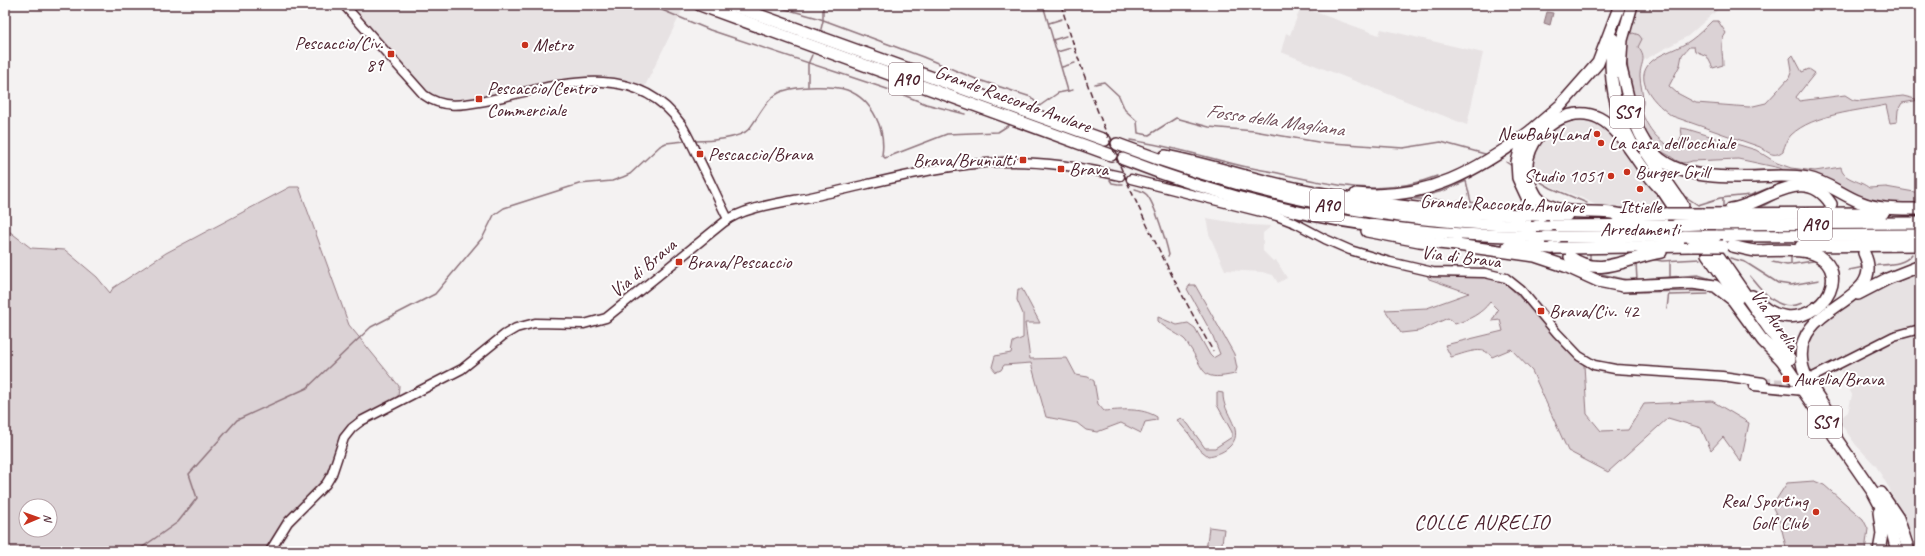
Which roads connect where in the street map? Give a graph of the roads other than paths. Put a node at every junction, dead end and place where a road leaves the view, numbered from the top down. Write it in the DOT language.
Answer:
graph roads {
  1 [pos="344,5"];
  2 [pos="700,5"];
  3 [pos="731,5"];
  4 [pos="1620,5"];
  5 [pos="1632,5"];
  6 [pos="1620,65"];
  7 [pos="1532,130"];
  8 [pos="1105,140"];
  9 [pos="1111,155"];
  10 [pos="1123,159"];
  11 [pos="1522,162"];
  12 [pos="1120,176"];
  13 [pos="1131,179"];
  14 [pos="1525,183"];
  15 [pos="1304,190"];
  16 [pos="1663,191"];
  17 [pos="1831,204"];
  18 [pos="1674,208"];
  19 [pos="1920,209"];
  20 [pos="1531,210"];
  21 [pos="1920,212"];
  22 [pos="1305,213"];
  23 [pos="1623,215"];
  24 [pos="1706,217"];
  25 [pos="728,219"];
  26 [pos="1920,223"];
  27 [pos="1920,235"];
  28 [pos="1686,243"];
  29 [pos="1450,244"];
  30 [pos="1920,245"];
  31 [pos="1568,253"];
  32 [pos="1720,256"];
  33 [pos="1865,257"];
  34 [pos="1920,266"];
  35 [pos="1850,298"];
  36 [pos="1920,329"];
  37 [pos="1781,359"];
  38 [pos="1811,378"];
  39 [pos="1804,391"];
  40 [pos="1834,423"];
  41 [pos="1869,486"];
  42 [pos="1881,493"];
  43 [pos="270,551"];
  44 [pos="1879,551"];
  45 [pos="1897,551"];
  46 [pos="1904,551"];
  47 [pos="1909,551"];
  1 -- 25 [label="street"];
  2 -- 9 [label="highway, Grande Raccordo Anulare / A90"];
  3 -- 8 [label="highway, Grande Raccordo Anulare / A90"];
  4 -- 7 [label="highway"];
  4 -- 16 [label="highway, SS1"];
  5 -- 6 [label="highway, SS1"];
  6 -- 18 [label="highway, SS1"];
  6 -- 19 [label="highway"];
  7 -- 11 [label="highway"];
  7 -- 15 [label="highway"];
  10 -- 22 [label="highway, Grande Raccordo Anulare / A90"];
  11 -- 14 [label="highway"];
  11 -- 16 [label="highway"];
  12 -- 25 [label="street, Via di Brava"];
  13 -- 39 [label="street, Via di Brava"];
  14 -- 20 [label="highway"];
  14 -- 23 [label="highway"];
  15 -- 20 [label="highway"];
  15 -- 24 [label="highway, Grande Raccordo Anulare / A90, bridge"];
  16 -- 18 [label="highway, SS1"];
  17 -- 24 [label="highway"];
  18 -- 23 [label="highway"];
  18 -- 24 [label="highway, bridge"];
  20 -- 23 [label="highway, bridge"];
  21 -- 24 [label="highway"];
  22 -- 28 [label="highway, Grande Raccordo Anulare / A90, bridge"];
  22 -- 29 [label="highway"];
  24 -- 26 [label="highway, Grande Raccordo Anulare / A90"];
  25 -- 43 [label="street, Via di Brava"];
  27 -- 28 [label="highway, Grande Raccordo Anulare / A90, bridge"];
  28 -- 31 [label="highway"];
  28 -- 31 [label="highway"];
  28 -- 32 [label="highway, bridge"];
  29 -- 31 [label="highway, bridge"];
  29 -- 37 [label="highway"];
  30 -- 32 [label="highway"];
  32 -- 32 [label="highway"];
  32 -- 37 [label="highway, Via Aurelia / SS1"];
  32 -- 40 [label="highway, Via Aurelia / SS1"];
  33 -- 35 [label="highway"];
  34 -- 35 [label="highway"];
  35 -- 40 [label="highway"];
  36 -- 38 [label="street"];
  37 -- 39 [label="highway, Via Aurelia / SS1"];
  39 -- 41 [label="highway, Via Aurelia / SS1"];
  40 -- 42 [label="highway, Via Aurelia / SS1"];
  41 -- 44 [label="highway"];
  41 -- 45 [label="highway, Via Aurelia / SS1"];
  42 -- 46 [label="highway, Via Aurelia / SS1"];
  42 -- 47 [label="highway"];
}
